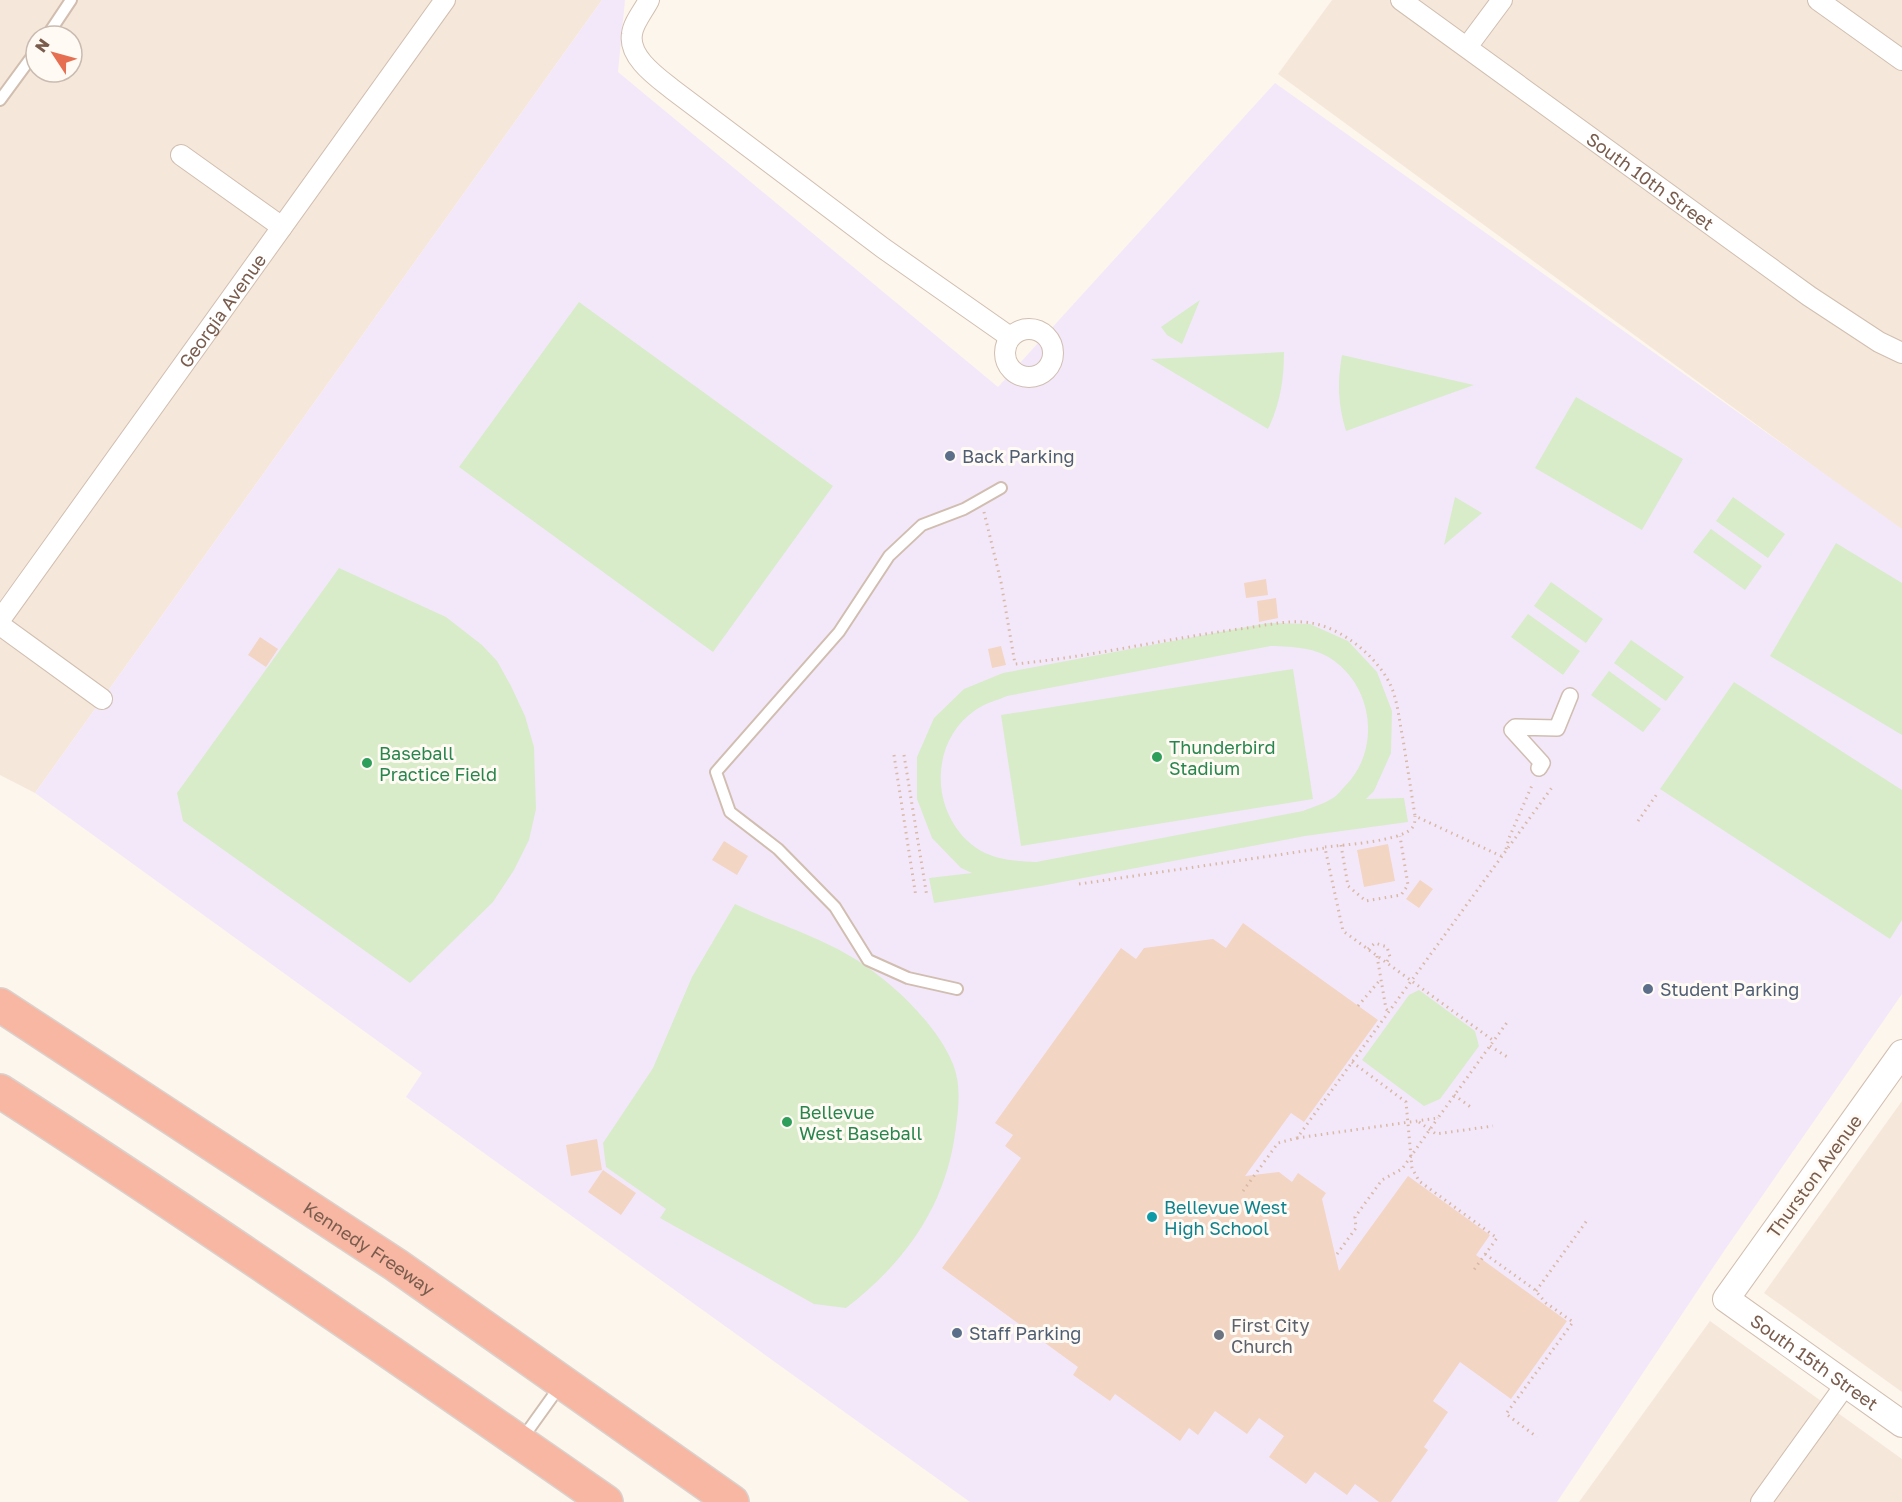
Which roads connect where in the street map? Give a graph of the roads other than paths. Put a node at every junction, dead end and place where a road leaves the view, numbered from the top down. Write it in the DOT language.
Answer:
graph roads {
  1 [pos="71,0"];
  2 [pos="445,0"];
  3 [pos="649,0"];
  4 [pos="1401,0"];
  5 [pos="1502,0"];
  6 [pos="1818,0"];
  7 [pos="54,24"];
  8 [pos="1467,48"];
  9 [pos="1902,60"];
  10 [pos="24,67"];
  11 [pos="0,100"];
  12 [pos="182,155"];
  13 [pos="282,227"];
  14 [pos="1010,337"];
  15 [pos="1902,353"];
  16 [pos="1001,488"];
  17 [pos="0,620"];
  18 [pos="0,625"];
  19 [pos="1570,696"];
  20 [pos="102,699"];
  21 [pos="1539,768"];
  22 [pos="957,989"];
  23 [pos="0,1005"];
  24 [pos="1902,1053"];
  25 [pos="0,1091"];
  26 [pos="1726,1299"];
  27 [pos="563,1383"];
  28 [pos="1846,1384"];
  29 [pos="1902,1424"];
  30 [pos="520,1442"];
  31 [pos="606,1502"];
  32 [pos="732,1502"];
  33 [pos="1761,1502"];
  1 -- 7 [label="lane"];
  2 -- 13 [label="street, Georgia Avenue"];
  3 -- 14 [label="street"];
  4 -- 8 [label="street, South 10th Street"];
  5 -- 8 [label="street"];
  6 -- 9 [label="street"];
  8 -- 15 [label="street, South 10th Street"];
  10 -- 11 [label="lane"];
  12 -- 13 [label="street"];
  13 -- 17 [label="street, Georgia Avenue"];
  16 -- 22 [label="lane"];
  18 -- 20 [label="street"];
  19 -- 21 [label="street"];
  23 -- 27 [label="highway, Kennedy Freeway"];
  24 -- 26 [label="street, Thurston Avenue"];
  25 -- 30 [label="highway"];
  26 -- 28 [label="street, South 15th Street"];
  27 -- 30 [label="lane"];
  27 -- 32 [label="highway, Kennedy Freeway"];
  28 -- 29 [label="street, South 15th Street"];
  28 -- 33 [label="street"];
  30 -- 31 [label="highway"];
}
